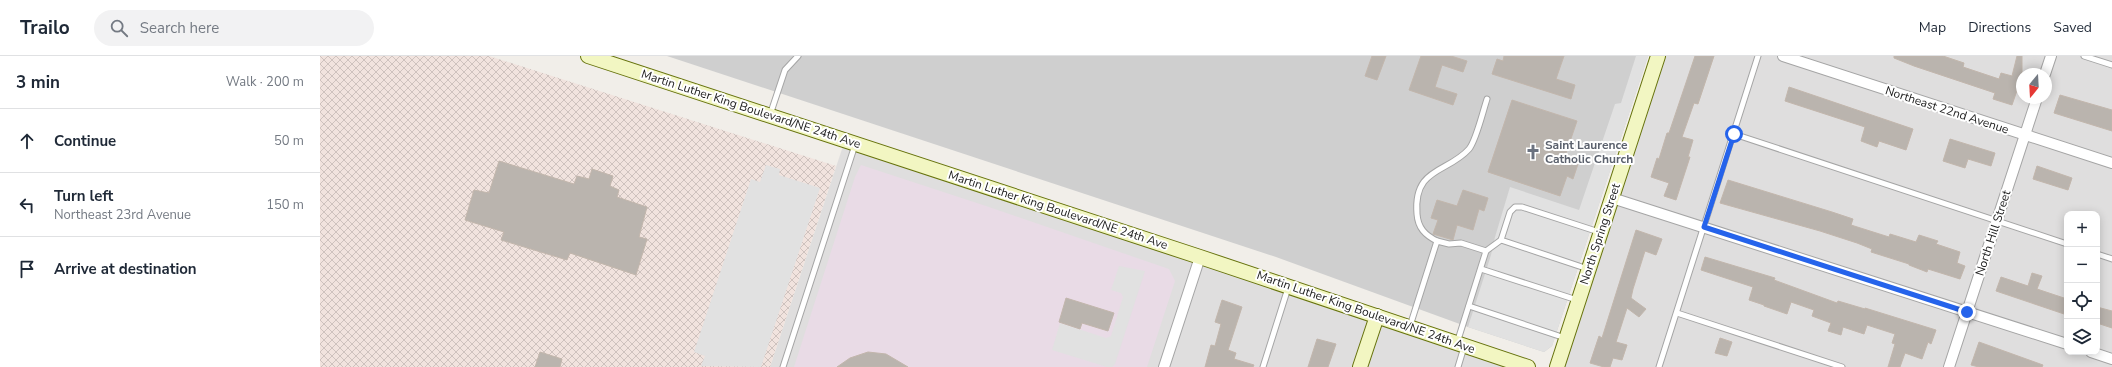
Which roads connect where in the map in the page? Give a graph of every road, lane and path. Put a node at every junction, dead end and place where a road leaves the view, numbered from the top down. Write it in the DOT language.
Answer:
graph roads {
  1 [pos="588,56"];
  2 [pos="798,56"];
  3 [pos="1658,56"];
  4 [pos="1758,56"];
  5 [pos="1782,56"];
  6 [pos="2051,56"];
  7 [pos="2084,56"];
  8 [pos="2112,65"];
  9 [pos="2047,68"];
  10 [pos="1487,100"];
  11 [pos="2035,104"];
  12 [pos="770,116"];
  13 [pos="1734,134"];
  14 [pos="2025,135"];
  15 [pos="856,144"];
  16 [pos="2112,163"];
  17 [pos="1612,198"];
  18 [pos="1997,220"];
  19 [pos="1704,227"];
  20 [pos="1601,233"];
  21 [pos="1501,240"];
  22 [pos="1438,241"];
  23 [pos="2064,243"];
  24 [pos="1486,250"];
  25 [pos="2100,255"];
  26 [pos="1200,257"];
  27 [pos="2112,259"];
  28 [pos="1481,269"];
  29 [pos="1589,269"];
  30 [pos="1288,286"];
  31 [pos="1578,301"];
  32 [pos="1469,306"];
  33 [pos="1967,312"];
  34 [pos="1676,313"];
  35 [pos="1376,316"];
  36 [pos="1409,327"];
  37 [pos="1566,338"];
  38 [pos="2064,343"];
  39 [pos="1461,344"];
  40 [pos="2100,355"];
  41 [pos="2112,359"];
  42 [pos="783,367"];
  43 [pos="1164,367"];
  44 [pos="1263,367"];
  45 [pos="1360,367"];
  46 [pos="1458,367"];
  47 [pos="1528,367"];
  48 [pos="1557,367"];
  49 [pos="1659,367"];
  50 [pos="1842,367"];
  51 [pos="1949,367"];
  1 -- 12 [label="main road, Martin Luther King Boulevard/NE 24th Ave"];
  2 -- 12 [label="lane"];
  3 -- 17 [label="main road, North Spring Street"];
  4 -- 13 [label="lane"];
  5 -- 14 [label="street, Northeast 22nd Avenue"];
  6 -- 9 [label="street"];
  7 -- 8 [label="lane"];
  10 -- 22 [label="lane"];
  11 -- 14 [label="street, North Hill Street"];
  12 -- 15 [label="main road, Martin Luther King Boulevard/NE 24th Ave"];
  13 -- 18 [label="lane"];
  13 -- 19 [label="lane"];
  14 -- 16 [label="street, Northeast 22nd Avenue"];
  14 -- 18 [label="street, North Hill Street"];
  15 -- 26 [label="main road, Martin Luther King Boulevard/NE 24th Ave"];
  15 -- 42 [label="lane"];
  17 -- 19 [label="street"];
  17 -- 20 [label="main road, North Spring Street"];
  18 -- 23 [label="lane"];
  18 -- 33 [label="street, North Hill Street"];
  19 -- 33 [label="street"];
  19 -- 34 [label="lane"];
  20 -- 21 [label="lane"];
  20 -- 29 [label="main road, North Spring Street"];
  21 -- 24 [label="lane"];
  21 -- 29 [label="lane"];
  22 -- 24 [label="lane"];
  22 -- 36 [label="lane"];
  24 -- 28 [label="lane"];
  25 -- 27 [label="lane"];
  26 -- 30 [label="main road, Martin Luther King Boulevard/NE 24th Ave"];
  26 -- 43 [label="street"];
  28 -- 31 [label="lane"];
  28 -- 32 [label="lane"];
  29 -- 31 [label="main road, North Spring Street"];
  30 -- 35 [label="main road, Martin Luther King Boulevard/NE 24th Ave"];
  30 -- 44 [label="lane"];
  31 -- 37 [label="main road, North Spring Street"];
  32 -- 37 [label="lane"];
  32 -- 39 [label="lane"];
  33 -- 38 [label="street"];
  33 -- 51 [label="street, North Hill Street"];
  34 -- 49 [label="lane"];
  34 -- 50 [label="lane"];
  35 -- 36 [label="main road, Martin Luther King Boulevard/NE 24th Ave"];
  35 -- 45 [label="main road"];
  36 -- 39 [label="main road, Martin Luther King Boulevard/NE 24th Ave"];
  37 -- 48 [label="main road, North Spring Street"];
  39 -- 46 [label="lane"];
  39 -- 47 [label="main road, Martin Luther King Boulevard/NE 24th Ave"];
  40 -- 41 [label="street"];
}
